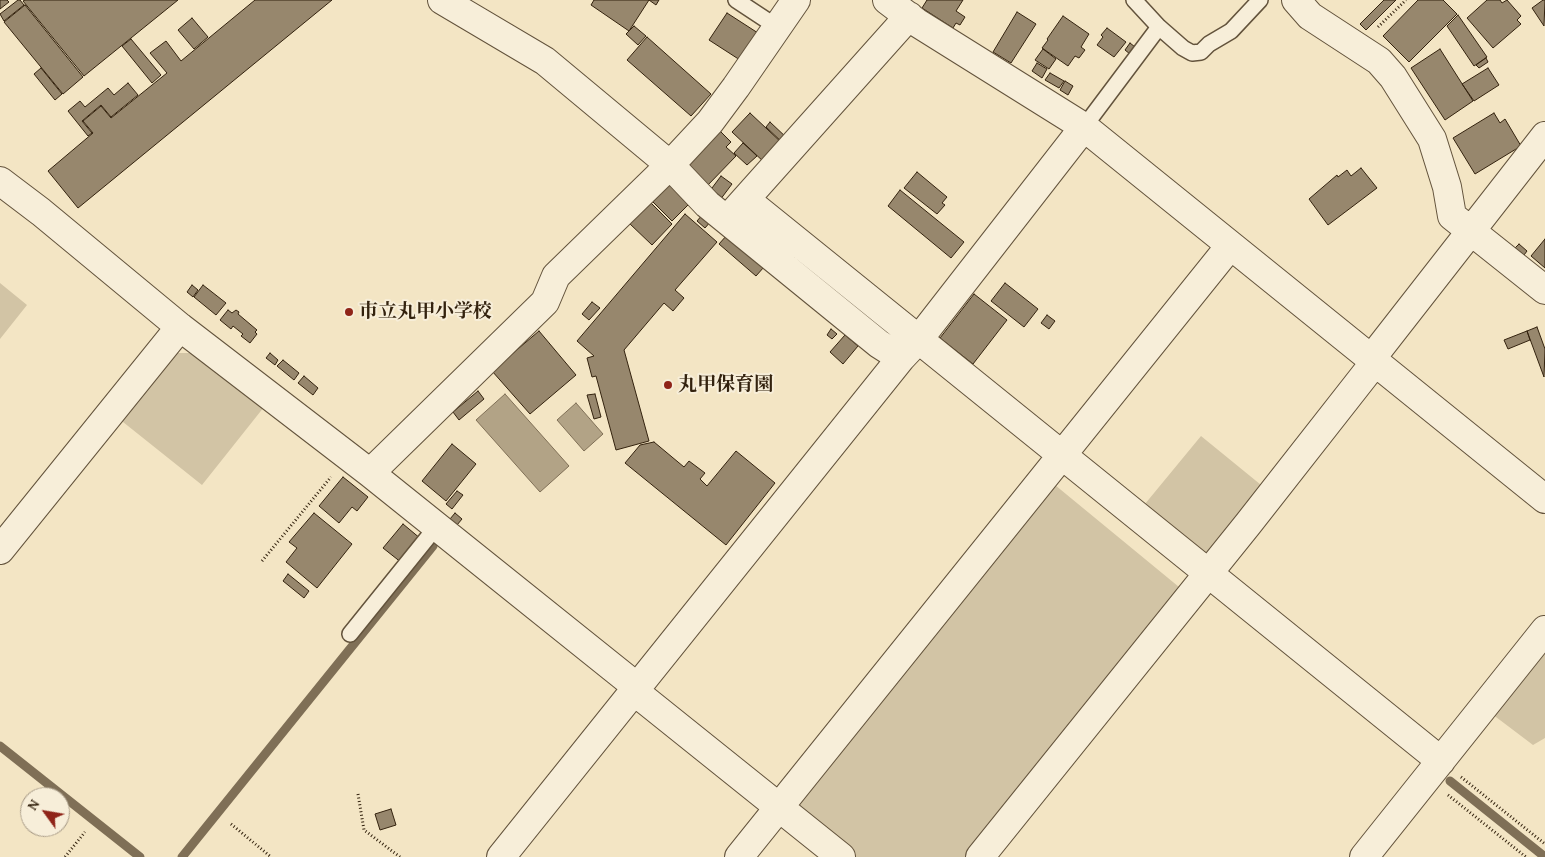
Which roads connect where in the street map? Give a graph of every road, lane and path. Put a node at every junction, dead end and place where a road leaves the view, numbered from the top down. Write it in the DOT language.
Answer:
graph roads {
  1 [pos="442,0"];
  2 [pos="736,0"];
  3 [pos="796,0"];
  4 [pos="1134,0"];
  5 [pos="1260,0"];
  6 [pos="1296,0"];
  7 [pos="1406,0"];
  8 [pos="898,8"];
  9 [pos="777,27"];
  10 [pos="1159,27"];
  11 [pos="1358,47"];
  12 [pos="1084,127"];
  13 [pos="1545,136"];
  14 [pos="670,166"];
  15 [pos="0,182"];
  16 [pos="746,200"];
  17 [pos="727,220"];
  18 [pos="1471,231"];
  19 [pos="1230,246"];
  20 [pos="1545,290"];
  21 [pos="180,326"];
  22 [pos="910,349"];
  23 [pos="1373,361"];
  24 [pos="1062,455"];
  25 [pos="348,456"];
  26 [pos="370,473"];
  27 [pos="1545,498"];
  28 [pos="437,526"];
  29 [pos="0,550"];
  30 [pos="262,561"];
  31 [pos="1208,573"];
  32 [pos="350,634"];
  33 [pos="1543,636"];
  34 [pos="635,689"];
  35 [pos="1434,770"];
  36 [pos="358,794"];
  37 [pos="779,808"];
  38 [pos="231,824"];
  39 [pos="1386,830"];
  40 [pos="85,832"];
  41 [pos="1545,844"];
  42 [pos="65,857"];
  43 [pos="271,857"];
  44 [pos="400,857"];
  45 [pos="500,857"];
  46 [pos="739,857"];
  47 [pos="841,857"];
  48 [pos="980,857"];
  49 [pos="1364,857"];
  50 [pos="1384,857"];
  51 [pos="1526,857"];
  1 -- 14 [label="street"];
  2 -- 9 [label="lane"];
  3 -- 9 [label="street"];
  4 -- 10 [label="lane"];
  5 -- 10 [label="lane"];
  6 -- 11 [label="street"];
  7 -- 11 [label="path"];
  8 -- 12 [label="street"];
  8 -- 16 [label="street"];
  9 -- 14 [label="street"];
  10 -- 12 [label="lane"];
  11 -- 18 [label="street"];
  12 -- 19 [label="street"];
  12 -- 22 [label="street"];
  13 -- 18 [label="street"];
  14 -- 17 [label="street"];
  14 -- 26 [label="street"];
  15 -- 21 [label="street"];
  16 -- 17 [label="street"];
  16 -- 22 [label="street"];
  17 -- 22 [label="street"];
  18 -- 20 [label="street"];
  18 -- 23 [label="street"];
  19 -- 23 [label="street"];
  19 -- 24 [label="street"];
  21 -- 25 [label="street"];
  21 -- 29 [label="street"];
  22 -- 24 [label="street"];
  22 -- 34 [label="street"];
  23 -- 27 [label="street"];
  23 -- 31 [label="street"];
  24 -- 31 [label="street"];
  24 -- 37 [label="street"];
  25 -- 26 [label="street"];
  25 -- 30 [label="path"];
  26 -- 28 [label="street"];
  28 -- 32 [label="lane"];
  28 -- 34 [label="street"];
  31 -- 35 [label="street"];
  31 -- 48 [label="street"];
  33 -- 35 [label="street"];
  34 -- 37 [label="street"];
  34 -- 45 [label="street"];
  35 -- 39 [label="street"];
  35 -- 41 [label="path"];
  35 -- 51 [label="path"];
  36 -- 44 [label="path"];
  37 -- 46 [label="street"];
  37 -- 47 [label="street"];
  38 -- 43 [label="path"];
  39 -- 49 [label="street"];
  39 -- 50 [label="street"];
  40 -- 42 [label="path"];
}
